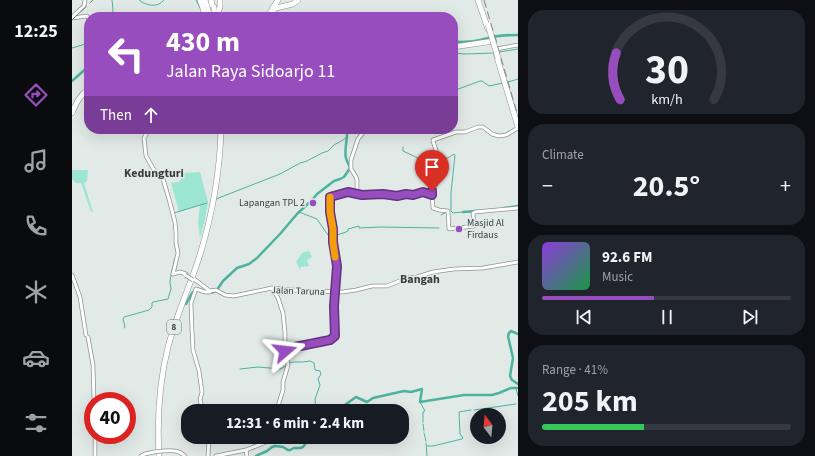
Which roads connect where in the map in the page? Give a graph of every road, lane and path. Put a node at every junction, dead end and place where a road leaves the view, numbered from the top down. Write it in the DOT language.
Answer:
graph roads {
  1 [pos="86,0"];
  2 [pos="200,0"];
  3 [pos="206,0"];
  4 [pos="220,0"];
  5 [pos="277,0"];
  6 [pos="287,0"];
  7 [pos="298,0"];
  8 [pos="480,0"];
  9 [pos="212,5"];
  10 [pos="204,12"];
  11 [pos="216,12"];
  12 [pos="268,12"];
  13 [pos="270,12"];
  14 [pos="84,16"];
  15 [pos="72,17"];
  16 [pos="494,44"];
  17 [pos="518,45"];
  18 [pos="458,47"];
  19 [pos="506,84"];
  20 [pos="84,92"];
  21 [pos="72,111"];
  22 [pos="518,121"];
  23 [pos="518,128"];
  24 [pos="458,132"];
  25 [pos="146,134"];
  26 [pos="220,134"];
  27 [pos="362,134"];
  28 [pos="449,134"];
  29 [pos="357,194"];
  30 [pos="432,195"];
  31 [pos="518,208"];
  32 [pos="518,262"];
  33 [pos="72,275"];
  34 [pos="272,288"];
  35 [pos="210,291"];
  36 [pos="335,292"];
  37 [pos="285,349"];
  38 [pos="93,392"];
  39 [pos="201,404"];
  40 [pos="279,404"];
  41 [pos="95,444"];
  42 [pos="209,444"];
  43 [pos="261,444"];
  44 [pos="246,450"];
  45 [pos="157,455"];
  46 [pos="95,456"];
  47 [pos="141,456"];
  48 [pos="185,456"];
  49 [pos="208,456"];
  50 [pos="216,456"];
  51 [pos="247,456"];
  1 -- 15 [label="street"];
  2 -- 10 [label="highway"];
  3 -- 9 [label="highway"];
  4 -- 11 [label="highway"];
  5 -- 12 [label="highway"];
  6 -- 7 [label="highway"];
  7 -- 13 [label="highway"];
  8 -- 16 [label="highway"];
  8 -- 16 [label="highway, bridge"];
  14 -- 15 [label="street"];
  16 -- 17 [label="street"];
  16 -- 18 [label="highway"];
  16 -- 19 [label="highway"];
  16 -- 19 [label="highway"];
  19 -- 22 [label="highway"];
  19 -- 23 [label="highway"];
  20 -- 21 [label="highway"];
  23 -- 24 [label="street"];
  25 -- 35 [label="street, bridge"];
  26 -- 45 [label="highway, 8"];
  27 -- 29 [label="street"];
  28 -- 30 [label="street"];
  29 -- 30 [label="street"];
  29 -- 36 [label="street"];
  30 -- 31 [label="street"];
  32 -- 36 [label="street, Jalan Taruna"];
  33 -- 38 [label="street"];
  34 -- 35 [label="street, Jalan Taruna"];
  34 -- 36 [label="street, Jalan Taruna"];
  34 -- 37 [label="street"];
  35 -- 39 [label="street, Jalan Taruna"];
  36 -- 37 [label="street"];
  37 -- 40 [label="street"];
  41 -- 46 [label="street"];
  42 -- 49 [label="street"];
  43 -- 44 [label="street"];
  44 -- 50 [label="street"];
  44 -- 51 [label="street"];
  45 -- 47 [label="street"];
  45 -- 48 [label="street, bridge"];
}
